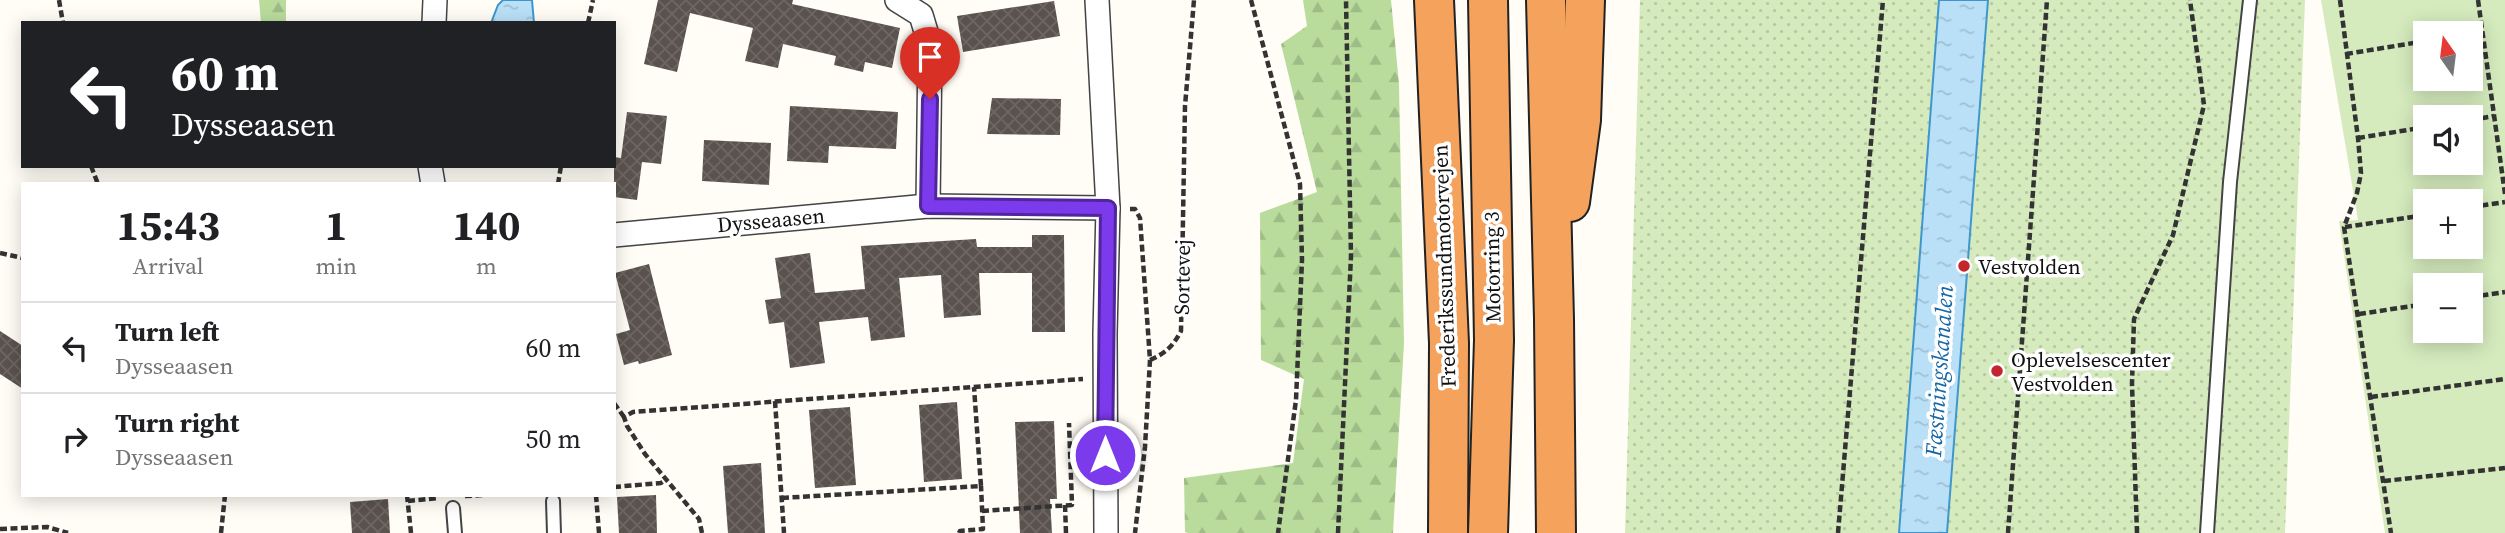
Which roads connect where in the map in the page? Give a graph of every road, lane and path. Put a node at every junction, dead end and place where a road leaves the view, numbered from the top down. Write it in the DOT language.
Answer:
graph roads {
  1 [pos="59,0"];
  2 [pos="435,0"];
  3 [pos="593,0"];
  4 [pos="897,0"];
  5 [pos="1097,0"];
  6 [pos="1194,0"];
  7 [pos="1251,0"];
  8 [pos="1346,0"];
  9 [pos="1434,0"];
  10 [pos="1488,0"];
  11 [pos="1546,0"];
  12 [pos="1585,0"];
  13 [pos="1882,0"];
  14 [pos="2047,0"];
  15 [pos="2190,0"];
  16 [pos="2250,0"];
  17 [pos="2340,0"];
  18 [pos="2478,0"];
  19 [pos="62,21"];
  20 [pos="434,21"];
  21 [pos="588,21"];
  22 [pos="2481,21"];
  23 [pos="2483,38"];
  24 [pos="2413,43"];
  25 [pos="2346,54"];
  26 [pos="2494,116"];
  27 [pos="2483,118"];
  28 [pos="2413,129"];
  29 [pos="2358,138"];
  30 [pos="2505,194"];
  31 [pos="2505,202"];
  32 [pos="2483,205"];
  33 [pos="928,206"];
  34 [pos="1108,208"];
  35 [pos="2413,217"];
  36 [pos="2344,227"];
  37 [pos="616,234"];
  38 [pos="0,253"];
  39 [pos="21,258"];
  40 [pos="2505,292"];
  41 [pos="2483,295"];
  42 [pos="2413,306"];
  43 [pos="2359,314"];
  44 [pos="1554,319"];
  45 [pos="1150,360"];
  46 [pos="1105,378"];
  47 [pos="2505,379"];
  48 [pos="974,387"];
  49 [pos="2371,397"];
  50 [pos="775,401"];
  51 [pos="616,405"];
  52 [pos="624,417"];
  53 [pos="1069,423"];
  54 [pos="2505,468"];
  55 [pos="667,479"];
  56 [pos="2384,481"];
  57 [pos="981,486"];
  58 [pos="616,487"];
  59 [pos="225,497"];
  60 [pos="407,497"];
  61 [pos="596,497"];
  62 [pos="782,498"];
  63 [pos="553,501"];
  64 [pos="1065,505"];
  65 [pos="453,508"];
  66 [pos="982,511"];
  67 [pos="0,529"];
  68 [pos="68,533"];
  69 [pos="221,533"];
  70 [pos="411,533"];
  71 [pos="455,533"];
  72 [pos="554,533"];
  73 [pos="599,533"];
  74 [pos="702,533"];
  75 [pos="784,533"];
  76 [pos="960,533"];
  77 [pos="1066,533"];
  78 [pos="1106,533"];
  79 [pos="1135,533"];
  80 [pos="1278,533"];
  81 [pos="1338,533"];
  82 [pos="1448,533"];
  83 [pos="1488,533"];
  84 [pos="1556,533"];
  85 [pos="1838,533"];
  86 [pos="2008,533"];
  87 [pos="2137,533"];
  88 [pos="2207,533"];
  89 [pos="2390,533"];
  1 -- 19 [label="path"];
  2 -- 20 [label="street"];
  3 -- 21 [label="path"];
  4 -- 33 [label="street"];
  5 -- 34 [label="street"];
  6 -- 45 [label="path, Sortevej"];
  7 -- 80 [label="path"];
  8 -- 81 [label="path"];
  9 -- 82 [label="highway, Frederikssundmotorvejen"];
  10 -- 83 [label="highway, Motorring 3"];
  11 -- 44 [label="highway"];
  12 -- 44 [label="highway"];
  13 -- 85 [label="path"];
  14 -- 86 [label="path"];
  15 -- 87 [label="path"];
  16 -- 88 [label="lane"];
  17 -- 25 [label="path"];
  18 -- 22 [label="path"];
  23 -- 26 [label="path"];
  24 -- 25 [label="path"];
  25 -- 29 [label="path"];
  26 -- 27 [label="path"];
  26 -- 30 [label="path"];
  28 -- 29 [label="path"];
  29 -- 36 [label="path"];
  31 -- 32 [label="path"];
  33 -- 34 [label="street, Dysseaasen"];
  33 -- 37 [label="street, Dysseaasen"];
  34 -- 45 [label="path, Sortevej"];
  34 -- 46 [label="street"];
  35 -- 36 [label="path"];
  36 -- 43 [label="path"];
  38 -- 39 [label="path"];
  40 -- 41 [label="path"];
  42 -- 43 [label="path"];
  43 -- 49 [label="path"];
  44 -- 84 [label="highway"];
  45 -- 79 [label="path"];
  46 -- 48 [label="path"];
  46 -- 78 [label="street"];
  47 -- 49 [label="path"];
  48 -- 50 [label="path"];
  48 -- 57 [label="path"];
  49 -- 56 [label="path"];
  50 -- 52 [label="path"];
  50 -- 62 [label="path"];
  51 -- 52 [label="path"];
  52 -- 55 [label="path"];
  53 -- 64 [label="path"];
  54 -- 56 [label="path"];
  55 -- 58 [label="path"];
  55 -- 74 [label="path"];
  56 -- 89 [label="path"];
  57 -- 62 [label="path"];
  57 -- 66 [label="path"];
  59 -- 69 [label="path"];
  60 -- 70 [label="path"];
  61 -- 73 [label="path"];
  62 -- 75 [label="path"];
  63 -- 72 [label="lane"];
  64 -- 66 [label="path"];
  64 -- 77 [label="path"];
  65 -- 71 [label="lane"];
  66 -- 76 [label="path"];
  67 -- 68 [label="path"];
}
